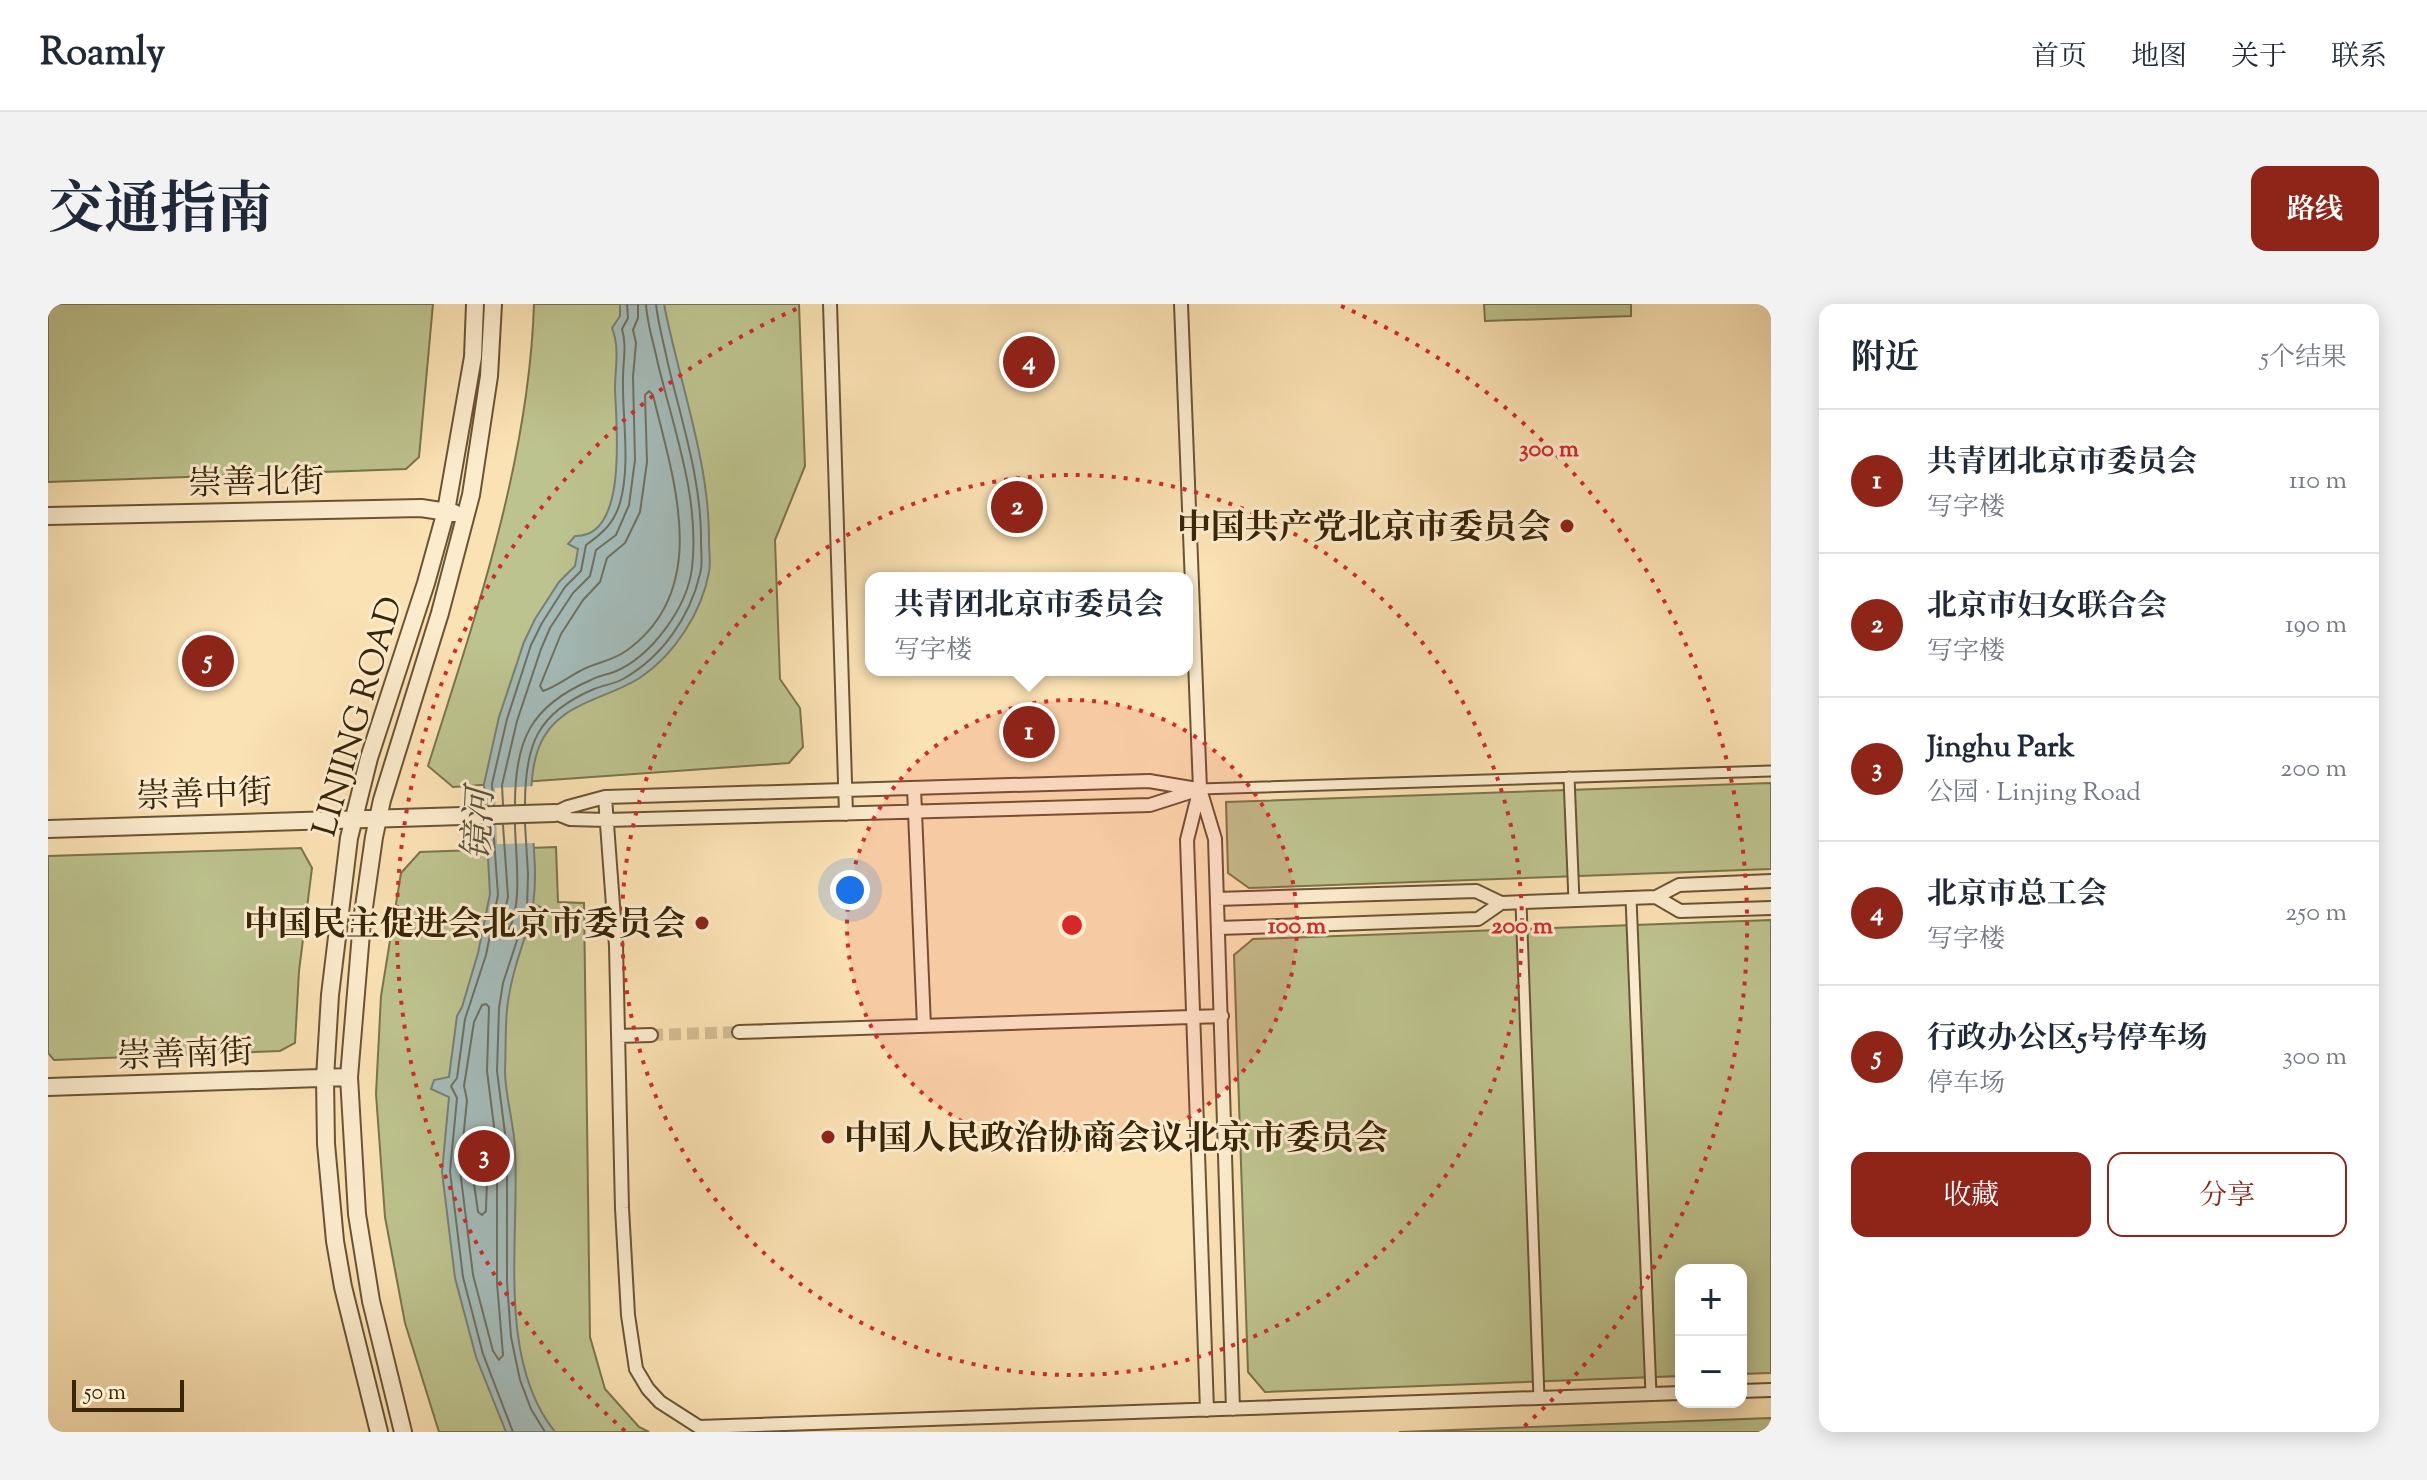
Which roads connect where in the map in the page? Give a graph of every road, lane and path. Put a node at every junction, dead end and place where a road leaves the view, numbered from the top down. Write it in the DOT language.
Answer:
graph roads {
  1 [pos="475,304"];
  2 [pos="493,304"];
  3 [pos="830,304"];
  4 [pos="1181,304"];
  5 [pos="446,511"];
  6 [pos="48,516"];
  7 [pos="465,516"];
  8 [pos="1191,572"];
  9 [pos="1193,610"];
  10 [pos="1771,771"];
  11 [pos="1569,777"];
  12 [pos="914,788"];
  13 [pos="1200,789"];
  14 [pos="845,790"];
  15 [pos="605,797"];
  16 [pos="915,811"];
  17 [pos="555,813"];
  18 [pos="846,814"];
  19 [pos="380,819"];
  20 [pos="355,820"];
  21 [pos="607,820"];
  22 [pos="48,829"];
  23 [pos="1771,881"];
  24 [pos="1656,897"];
  25 [pos="1631,898"];
  26 [pos="1217,899"];
  27 [pos="1574,901"];
  28 [pos="1501,903"];
  29 [pos="1521,903"];
  30 [pos="1771,908"];
  31 [pos="1218,928"];
  32 [pos="1222,1016"];
  33 [pos="1193,1017"];
  34 [pos="924,1026"];
  35 [pos="739,1032"];
  36 [pos="651,1035"];
  37 [pos="618,1036"];
  38 [pos="349,1077"];
  39 [pos="325,1078"];
  40 [pos="48,1087"];
  41 [pos="1771,1390"];
  42 [pos="1747,1391"];
  43 [pos="1675,1393"];
  44 [pos="1651,1394"];
  45 [pos="1539,1398"];
  46 [pos="1233,1409"];
  47 [pos="1207,1410"];
  48 [pos="379,1432"];
  49 [pos="403,1432"];
  1 -- 5 [label="street, LINJING ROAD"];
  2 -- 7 [label="street, LINJING ROAD"];
  3 -- 14 [label="street"];
  4 -- 8 [label="street"];
  5 -- 6 [label="street, 崇善北街"];
  5 -- 7 [label="street, 崇善北街"];
  5 -- 20 [label="street, LINJING ROAD"];
  7 -- 19 [label="street, LINJING ROAD"];
  9 -- 13 [label="street"];
  10 -- 11 [label="street"];
  11 -- 13 [label="street"];
  11 -- 27 [label="street"];
  12 -- 13 [label="street"];
  12 -- 14 [label="street"];
  12 -- 16 [label="street"];
  13 -- 16 [label="street"];
  13 -- 26 [label="street"];
  13 -- 33 [label="street"];
  14 -- 15 [label="street"];
  14 -- 18 [label="street"];
  15 -- 17 [label="street"];
  15 -- 21 [label="street"];
  16 -- 18 [label="street"];
  16 -- 34 [label="street"];
  17 -- 19 [label="street, 崇善中街"];
  17 -- 21 [label="street"];
  18 -- 21 [label="street"];
  19 -- 20 [label="street, 崇善中街"];
  19 -- 38 [label="street, LINJING ROAD"];
  20 -- 22 [label="street, 崇善中街"];
  20 -- 39 [label="street, LINJING ROAD"];
  21 -- 37 [label="street"];
  23 -- 24 [label="street"];
  24 -- 25 [label="street"];
  24 -- 30 [label="street"];
  25 -- 27 [label="street"];
  25 -- 44 [label="street"];
  26 -- 28 [label="street"];
  26 -- 31 [label="street"];
  27 -- 29 [label="street"];
  28 -- 29 [label="street"];
  28 -- 31 [label="street"];
  29 -- 45 [label="street"];
  31 -- 32 [label="street"];
  32 -- 33 [label="street"];
  32 -- 46 [label="street"];
  33 -- 34 [label="street"];
  33 -- 47 [label="street"];
  34 -- 35 [label="street"];
  36 -- 37 [label="street"];
  37 -- 47 [label="street"];
  38 -- 39 [label="street, 崇善南街"];
  38 -- 49 [label="street, LINJING ROAD"];
  39 -- 40 [label="street, 崇善南街"];
  39 -- 48 [label="street, LINJING ROAD"];
  41 -- 42 [label="street"];
  43 -- 44 [label="street"];
  44 -- 45 [label="street"];
  45 -- 46 [label="street"];
  46 -- 47 [label="street"];
}
